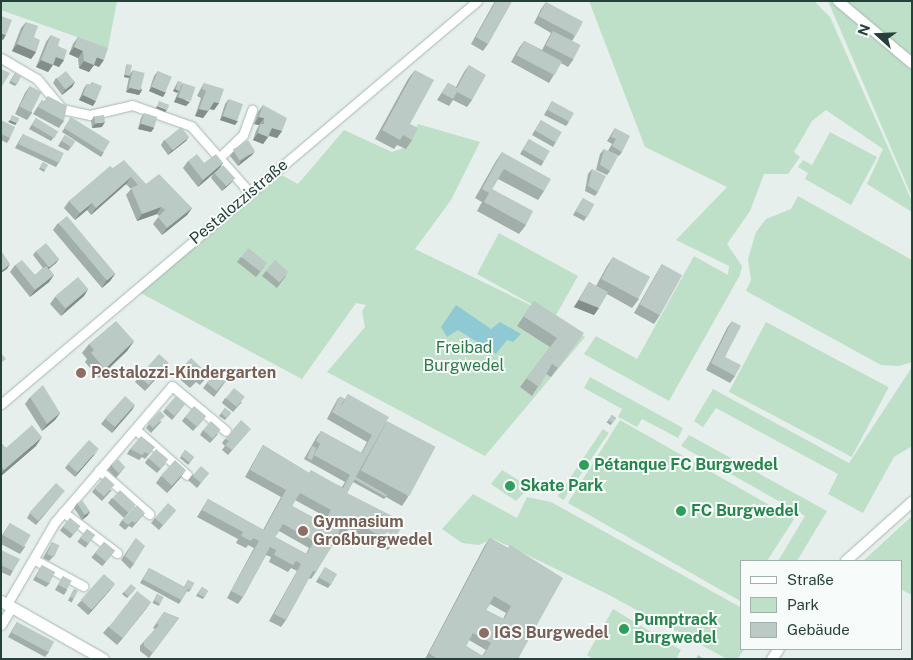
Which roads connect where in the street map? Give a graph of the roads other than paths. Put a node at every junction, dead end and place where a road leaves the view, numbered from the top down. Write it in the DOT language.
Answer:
graph roads {
  1 [pos="477,1"];
  2 [pos="838,1"];
  3 [pos="1,58"];
  4 [pos="912,63"];
  5 [pos="252,110"];
  6 [pos="219,158"];
  7 [pos="250,193"];
  8 [pos="1,404"];
  9 [pos="136,430"];
  10 [pos="226,431"];
  11 [pos="99,470"];
  12 [pos="187,476"];
  13 [pos="912,502"];
  14 [pos="63,512"];
  15 [pos="149,514"];
  16 [pos="117,553"];
  17 [pos="35,560"];
  18 [pos="847,560"];
  19 [pos="83,586"];
  20 [pos="7,604"];
  21 [pos="1,625"];
  22 [pos="103,659"];
  1 -- 7 [label="street, Pestalozzistraße"];
  2 -- 4 [label="street"];
  3 -- 6 [label="street"];
  5 -- 6 [label="street"];
  6 -- 7 [label="street"];
  7 -- 8 [label="street, Pestalozzistraße"];
  9 -- 10 [label="street"];
  9 -- 11 [label="street"];
  9 -- 12 [label="street"];
  11 -- 14 [label="street"];
  11 -- 15 [label="street"];
  13 -- 18 [label="street"];
  14 -- 16 [label="street"];
  14 -- 17 [label="street"];
  17 -- 19 [label="street"];
  17 -- 20 [label="street"];
  20 -- 21 [label="street"];
  20 -- 22 [label="main road"];
}
